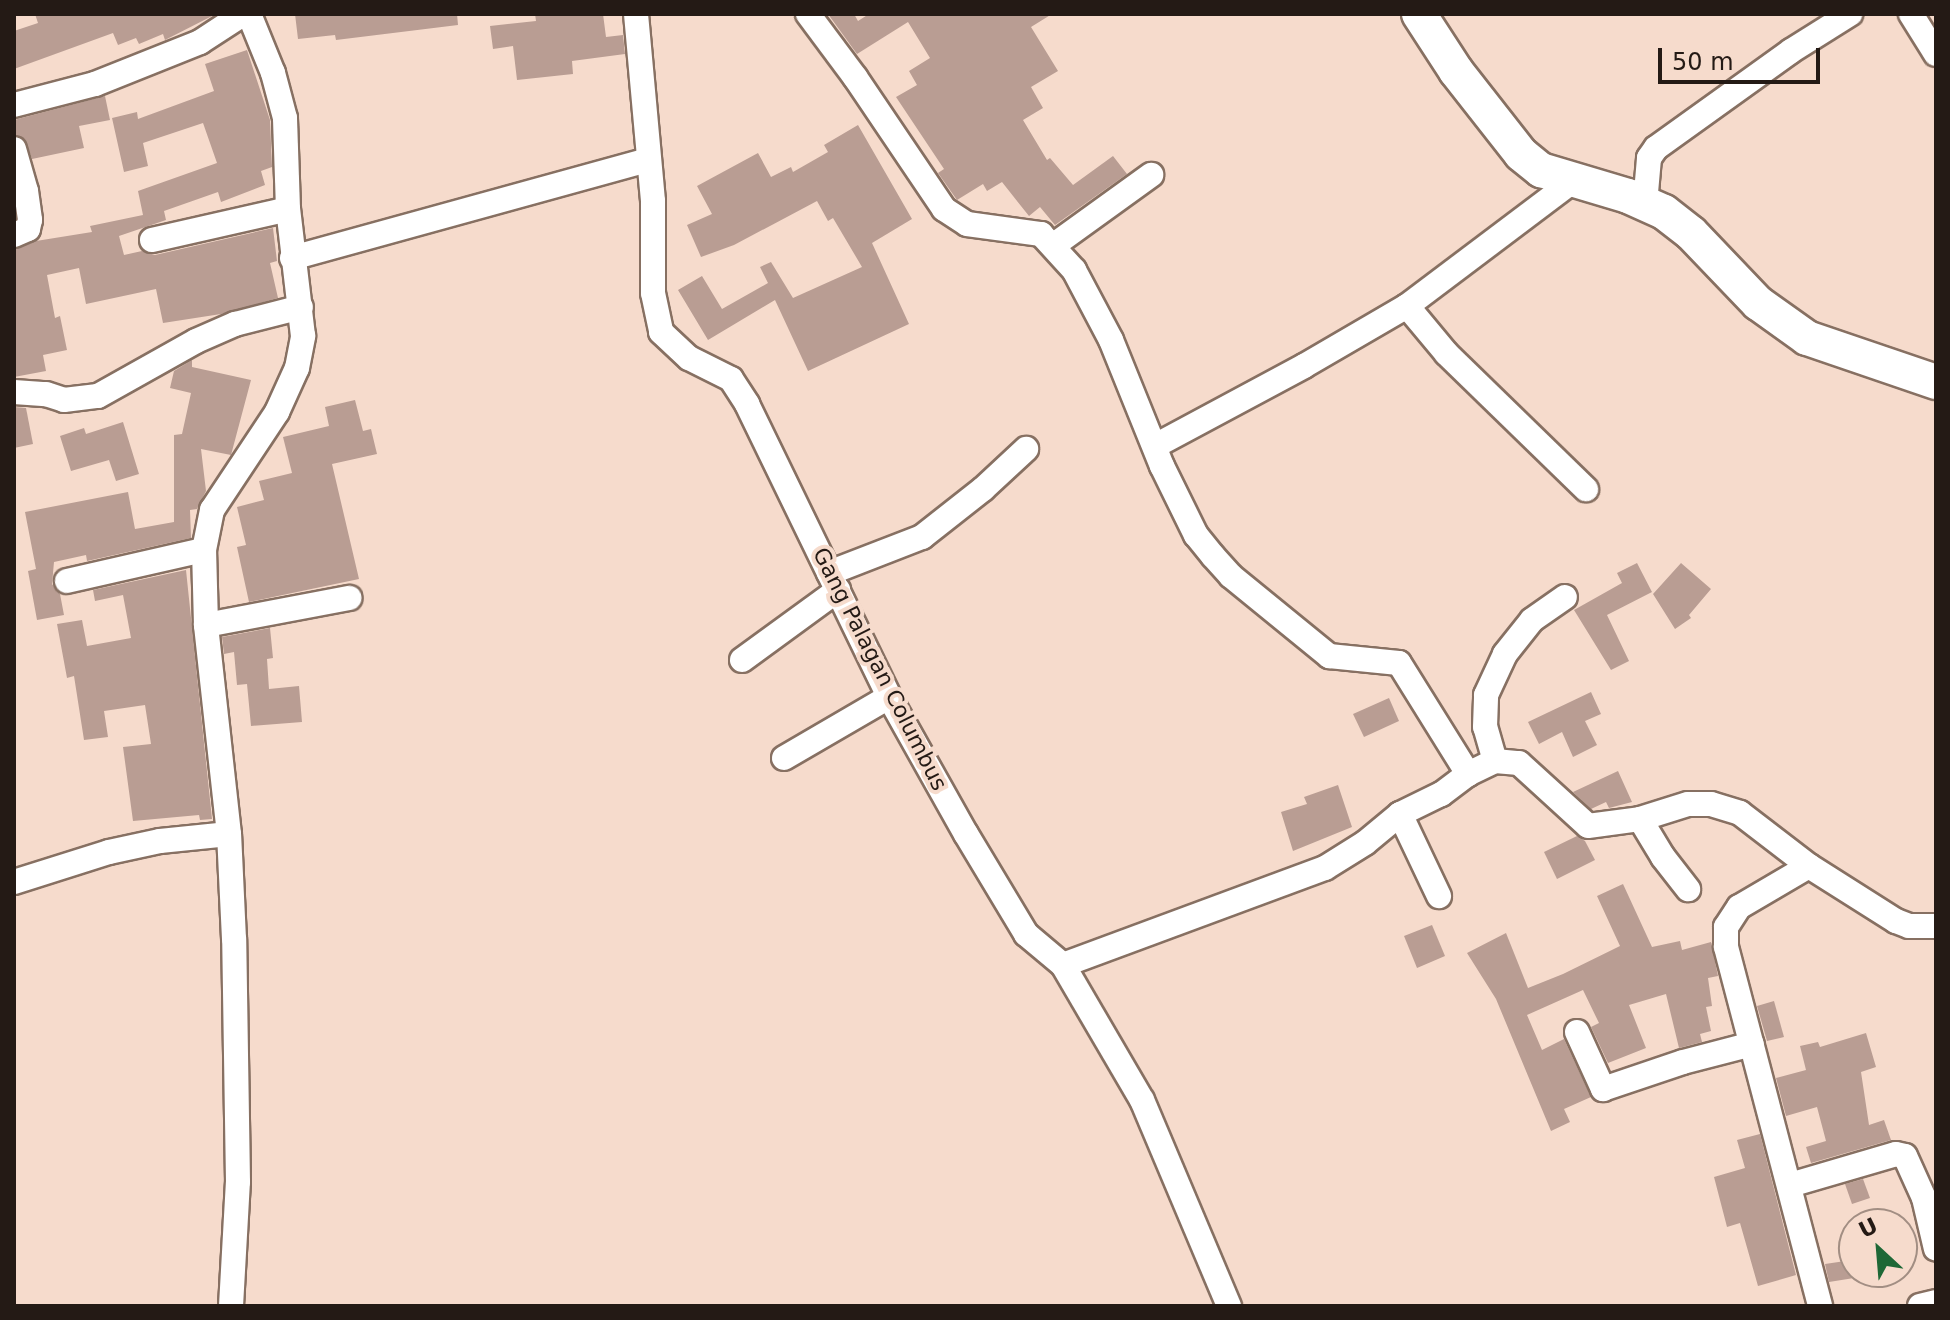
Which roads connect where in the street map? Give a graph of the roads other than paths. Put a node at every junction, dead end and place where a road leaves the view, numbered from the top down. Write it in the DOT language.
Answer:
graph roads {
  1 [pos="246,14"];
  2 [pos="636,14"];
  3 [pos="808,14"];
  4 [pos="1419,14"];
  5 [pos="1850,14"];
  6 [pos="1911,14"];
  7 [pos="1936,54"];
  8 [pos="14,105"];
  9 [pos="14,149"];
  10 [pos="648,160"];
  11 [pos="1151,175"];
  12 [pos="1574,180"];
  13 [pos="1645,204"];
  14 [pos="288,209"];
  15 [pos="14,235"];
  16 [pos="152,240"];
  17 [pos="1054,245"];
  18 [pos="292,258"];
  19 [pos="1414,300"];
  20 [pos="301,307"];
  21 [pos="1936,382"];
  22 [pos="14,392"];
  23 [pos="1155,446"];
  24 [pos="1026,449"];
  25 [pos="1586,489"];
  26 [pos="204,550"];
  27 [pos="67,581"];
  28 [pos="834,582"];
  29 [pos="1565,597"];
  30 [pos="349,598"];
  31 [pos="206,625"];
  32 [pos="742,660"];
  33 [pos="889,697"];
  34 [pos="784,758"];
  35 [pos="1495,761"];
  36 [pos="1468,774"];
  37 [pos="1400,814"];
  38 [pos="1640,819"];
  39 [pos="229,834"];
  40 [pos="1809,866"];
  41 [pos="14,882"];
  42 [pos="1688,889"];
  43 [pos="1439,896"];
  44 [pos="1936,926"];
  45 [pos="1063,965"];
  46 [pos="1577,1032"];
  47 [pos="1752,1044"];
  48 [pos="1790,1185"];
  49 [pos="1936,1249"];
  50 [pos="1936,1302"];
  51 [pos="231,1306"];
  52 [pos="1229,1306"];
  53 [pos="1820,1306"];
  54 [pos="1920,1306"];
  1 -- 8 [label="street"];
  1 -- 14 [label="street"];
  2 -- 10 [label="street, Gang Palagan Columbus"];
  3 -- 17 [label="street"];
  4 -- 12 [label="main road"];
  5 -- 13 [label="street"];
  6 -- 7 [label="street"];
  9 -- 15 [label="street"];
  10 -- 18 [label="street"];
  10 -- 28 [label="street, Gang Palagan Columbus"];
  11 -- 17 [label="street"];
  12 -- 13 [label="main road"];
  12 -- 19 [label="street"];
  13 -- 21 [label="main road"];
  14 -- 16 [label="street"];
  14 -- 18 [label="street"];
  17 -- 23 [label="street"];
  18 -- 20 [label="street"];
  19 -- 23 [label="street"];
  19 -- 25 [label="street"];
  20 -- 22 [label="street"];
  20 -- 26 [label="street"];
  23 -- 36 [label="street"];
  24 -- 28 [label="street"];
  26 -- 27 [label="street"];
  26 -- 31 [label="street"];
  28 -- 32 [label="street"];
  28 -- 33 [label="street, Gang Palagan Columbus"];
  29 -- 35 [label="street"];
  30 -- 31 [label="street"];
  31 -- 39 [label="street"];
  33 -- 34 [label="street"];
  33 -- 45 [label="street, Gang Palagan Columbus"];
  35 -- 36 [label="street"];
  35 -- 38 [label="street"];
  36 -- 37 [label="street"];
  37 -- 43 [label="street"];
  37 -- 45 [label="street"];
  38 -- 40 [label="street"];
  38 -- 42 [label="street"];
  39 -- 41 [label="street"];
  39 -- 51 [label="street"];
  40 -- 44 [label="street"];
  40 -- 47 [label="street"];
  45 -- 52 [label="street, Gang Palagan Columbus"];
  46 -- 47 [label="street"];
  47 -- 48 [label="street"];
  48 -- 49 [label="street"];
  48 -- 53 [label="street"];
  50 -- 54 [label="street"];
}
